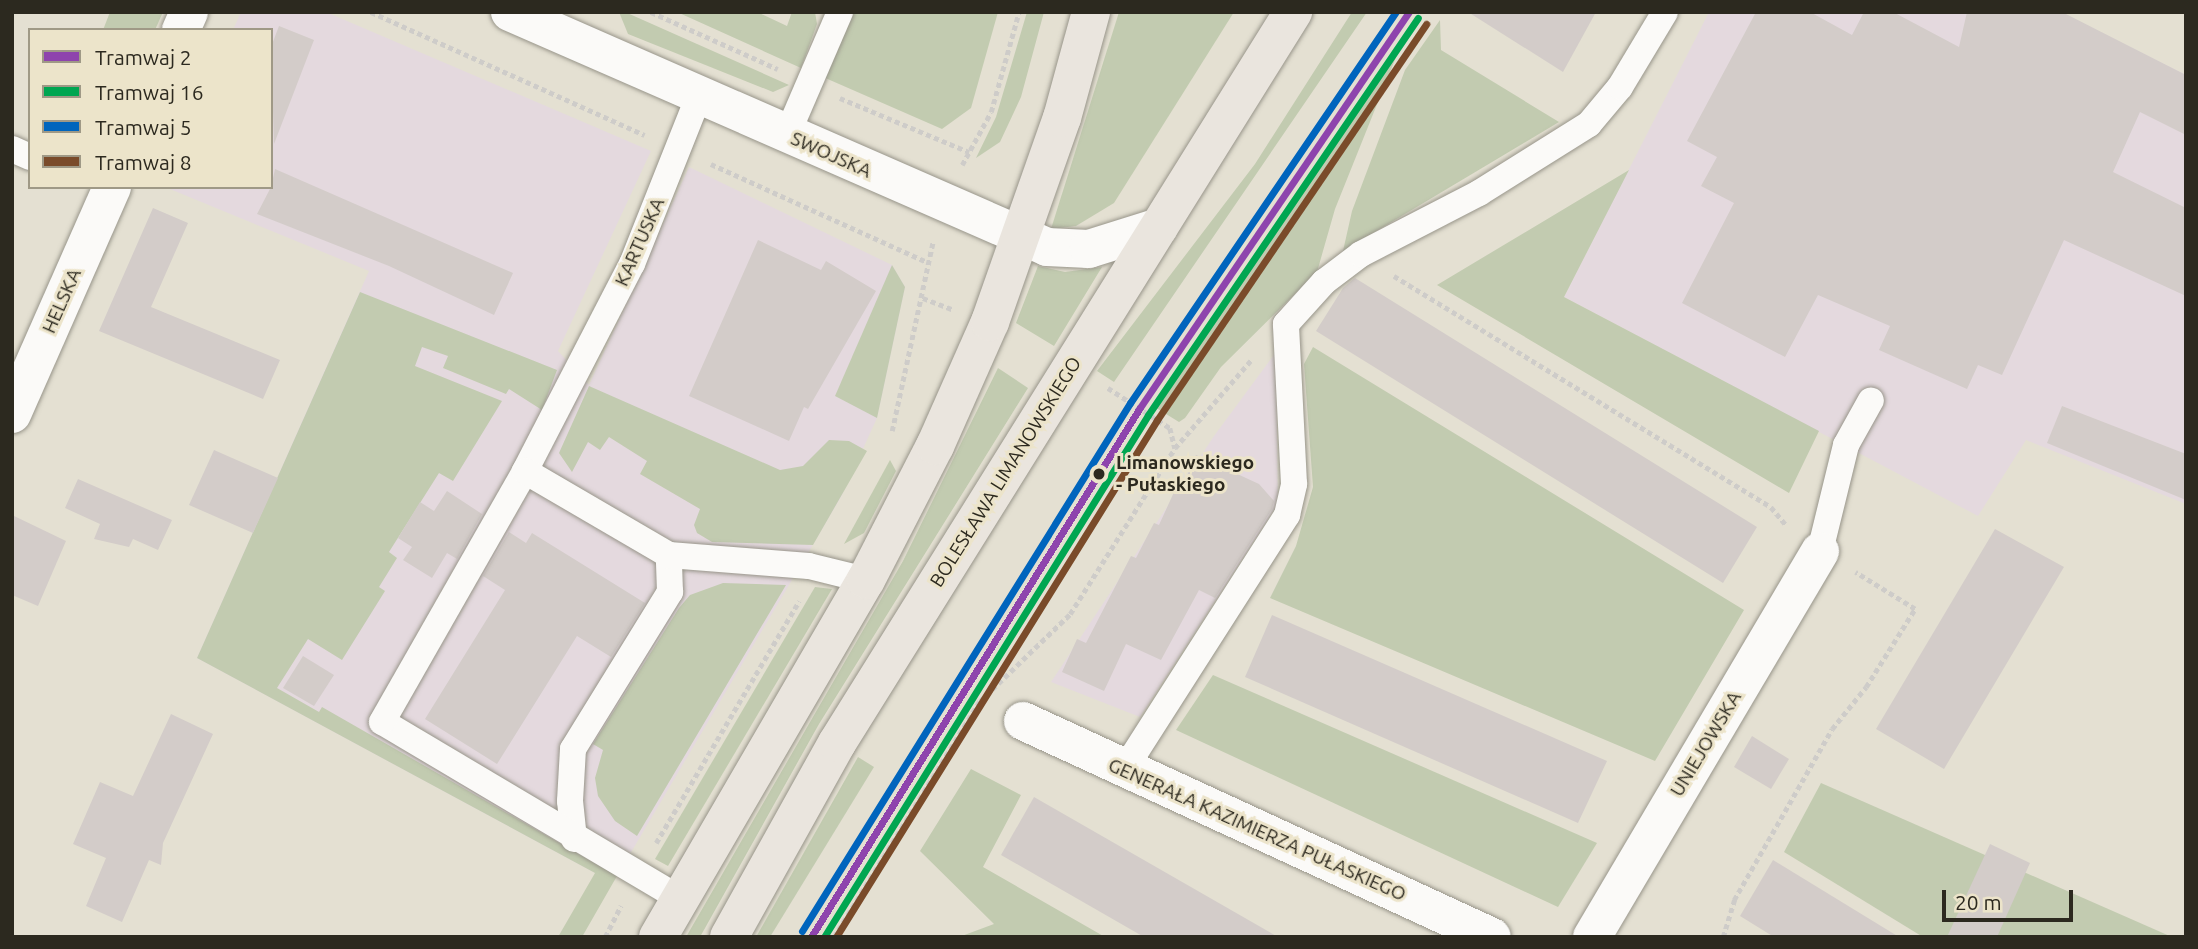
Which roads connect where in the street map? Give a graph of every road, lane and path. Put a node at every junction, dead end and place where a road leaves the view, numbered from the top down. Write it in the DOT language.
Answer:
graph roads {
  1 [pos="189,12"];
  2 [pos="371,12"];
  3 [pos="510,12"];
  4 [pos="651,12"];
  5 [pos="840,12"];
  6 [pos="1019,12"];
  7 [pos="1091,12"];
  8 [pos="1293,12"];
  9 [pos="1665,12"];
  10 [pos="182,28"];
  11 [pos="810,83"];
  12 [pos="699,96"];
  13 [pos="787,135"];
  14 [pos="12,149"];
  15 [pos="680,150"];
  16 [pos="969,152"];
  17 [pos="28,156"];
  18 [pos="960,169"];
  19 [pos="108,189"];
  20 [pos="1159,227"];
  21 [pos="1021,237"];
  22 [pos="1361,254"];
  23 [pos="927,262"];
  24 [pos="923,298"];
  25 [pos="957,311"];
  26 [pos="1286,324"];
  27 [pos="1110,389"];
  28 [pos="1871,400"];
  29 [pos="12,414"];
  30 [pos="1196,428"];
  31 [pos="1175,448"];
  32 [pos="525,471"];
  33 [pos="1820,551"];
  34 [pos="669,555"];
  35 [pos="866,580"];
  36 [pos="1023,721"];
  37 [pos="1124,770"];
  38 [pos="574,839"];
  39 [pos="679,898"];
  40 [pos="658,937"];
  41 [pos="729,937"];
  42 [pos="1492,937"];
  43 [pos="1592,937"];
  44 [pos="1723,937"];
  1 -- 10 [label="street"];
  2 -- 15 [label="path"];
  3 -- 12 [label="street, SWOJSKA"];
  4 -- 11 [label="path"];
  5 -- 11 [label="lane"];
  6 -- 16 [label="path"];
  7 -- 21 [label="main road"];
  8 -- 20 [label="main road, BOLESŁAWA LIMANOWSKIEGO"];
  9 -- 22 [label="lane"];
  11 -- 13 [label="lane"];
  11 -- 16 [label="path"];
  12 -- 13 [label="street, SWOJSKA"];
  12 -- 15 [label="lane, KARTUSKA"];
  13 -- 21 [label="street, SWOJSKA"];
  14 -- 17 [label="lane"];
  15 -- 23 [label="path"];
  15 -- 32 [label="lane, KARTUSKA"];
  16 -- 18 [label="path"];
  19 -- 29 [label="street, HELSKA"];
  20 -- 21 [label="street, SWOJSKA"];
  20 -- 41 [label="main road, BOLESŁAWA LIMANOWSKIEGO"];
  21 -- 35 [label="main road"];
  22 -- 26 [label="lane"];
  22 -- 33 [label="path"];
  24 -- 25 [label="path"];
  26 -- 30 [label="path"];
  26 -- 37 [label="lane"];
  27 -- 31 [label="path"];
  28 -- 33 [label="lane"];
  32 -- 34 [label="lane"];
  32 -- 38 [label="lane, KARTUSKA"];
  33 -- 43 [label="street, UNIEJOWSKA"];
  33 -- 44 [label="path"];
  34 -- 35 [label="lane"];
  34 -- 38 [label="lane"];
  35 -- 39 [label="main road"];
  36 -- 37 [label="street, GENERAŁA KAZIMIERZA PUŁASKIEGO"];
  37 -- 42 [label="street, GENERAŁA KAZIMIERZA PUŁASKIEGO"];
  38 -- 39 [label="lane"];
  39 -- 40 [label="main road"];
}
